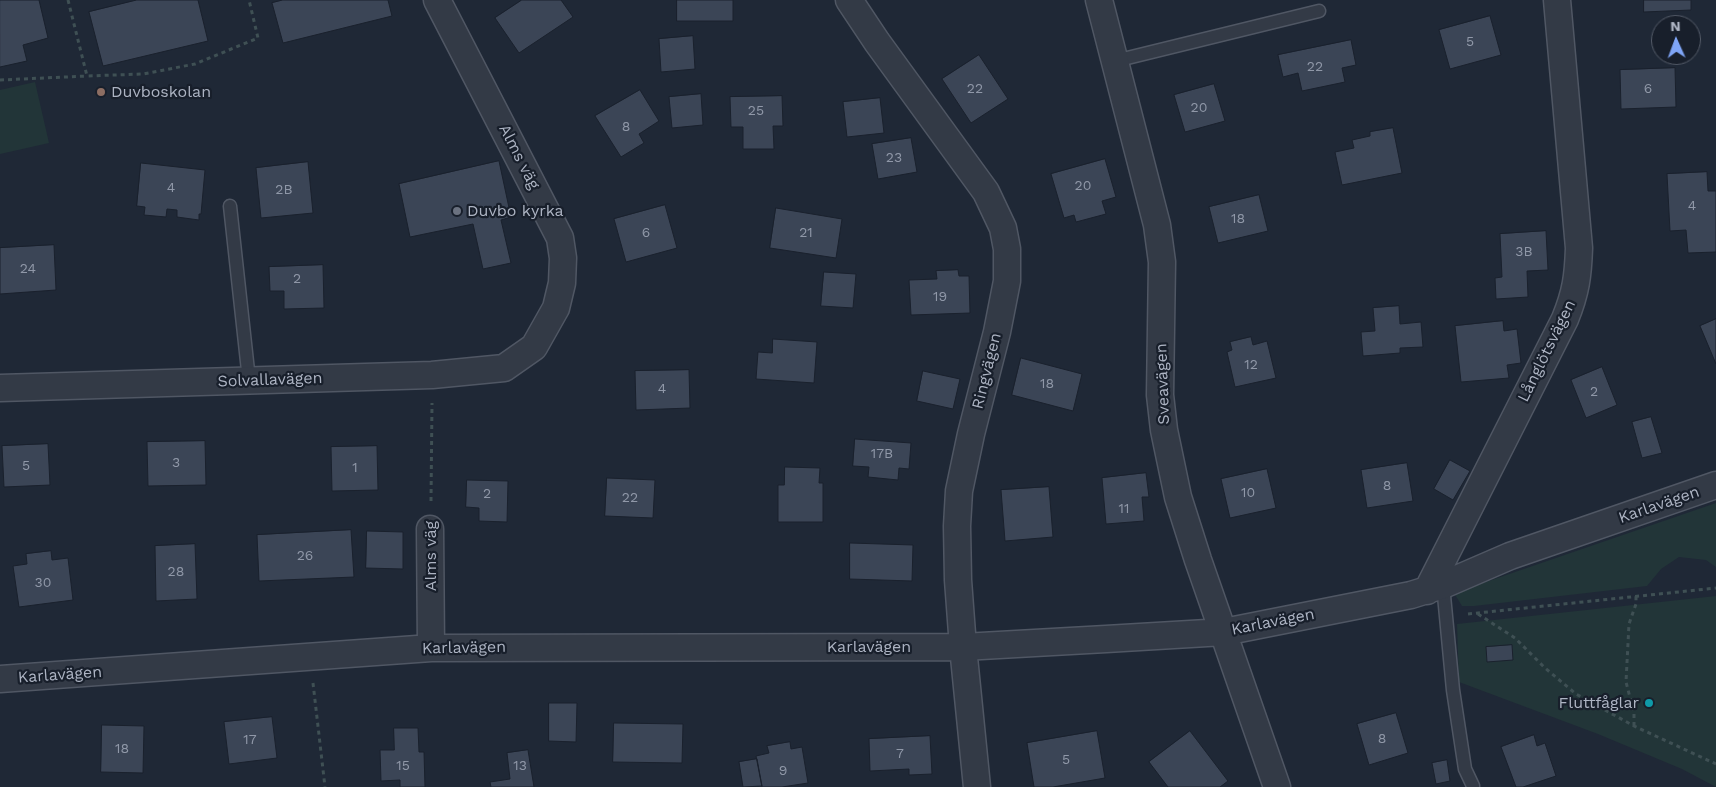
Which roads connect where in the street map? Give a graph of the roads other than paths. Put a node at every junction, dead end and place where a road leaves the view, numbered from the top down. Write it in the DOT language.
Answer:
graph roads {
  1 [pos="437,0"];
  2 [pos="850,0"];
  3 [pos="1100,0"];
  4 [pos="1556,0"];
  5 [pos="1319,10"];
  6 [pos="1115,61"];
  7 [pos="230,206"];
  8 [pos="534,347"];
  9 [pos="249,380"];
  10 [pos="0,388"];
  11 [pos="1716,485"];
  12 [pos="430,529"];
  13 [pos="1435,588"];
  14 [pos="1224,632"];
  15 [pos="963,647"];
  16 [pos="431,648"];
  17 [pos="0,679"];
  18 [pos="1473,786"];
  19 [pos="977,787"];
  20 [pos="1277,787"];
  1 -- 8 [label="street, Alms väg"];
  2 -- 15 [label="street, Ringvägen"];
  3 -- 6 [label="street, Sveavägen"];
  4 -- 13 [label="street, Långlötsvägen"];
  5 -- 6 [label="lane"];
  6 -- 14 [label="street, Sveavägen"];
  7 -- 9 [label="lane"];
  8 -- 9 [label="street, Solvallavägen"];
  9 -- 10 [label="street, Solvallavägen"];
  11 -- 13 [label="street, Karlavägen"];
  12 -- 16 [label="street, Alms väg"];
  13 -- 14 [label="street, Karlavägen"];
  13 -- 18 [label="lane"];
  14 -- 15 [label="street, Karlavägen"];
  14 -- 20 [label="street, Sveavägen"];
  15 -- 16 [label="street, Karlavägen"];
  15 -- 19 [label="street, Ringvägen"];
  16 -- 17 [label="street, Karlavägen"];
}
